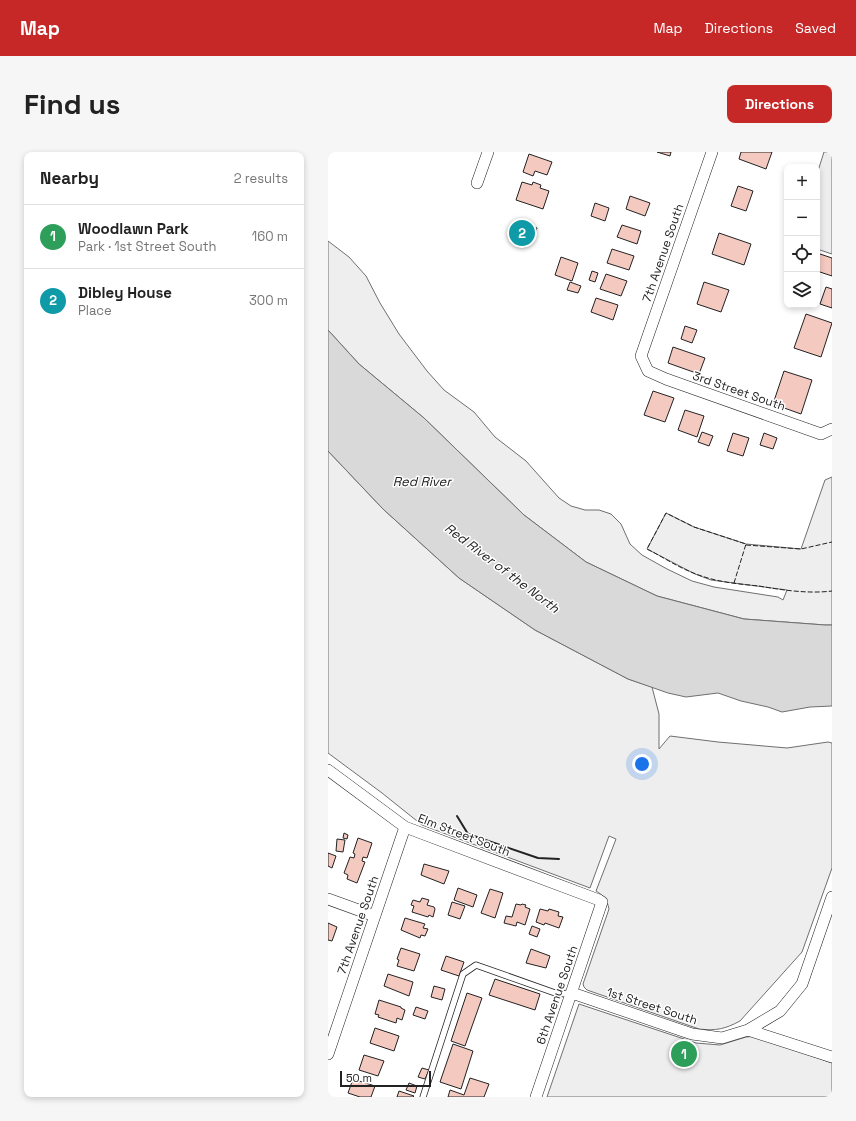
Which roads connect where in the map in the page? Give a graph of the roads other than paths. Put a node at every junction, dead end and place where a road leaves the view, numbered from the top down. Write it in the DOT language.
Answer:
graph roads {
  1 [pos="488,152"];
  2 [pos="712,152"];
  3 [pos="477,183"];
  4 [pos="644,362"];
  5 [pos="832,429"];
  6 [pos="328,770"];
  7 [pos="405,827"];
  8 [pos="832,897"];
  9 [pos="328,899"];
  10 [pos="602,902"];
  11 [pos="374,916"];
  12 [pos="572,993"];
  13 [pos="748,1030"];
  14 [pos="328,1054"];
  15 [pos="832,1057"];
  16 [pos="423,1097"];
  17 [pos="536,1097"];
  1 -- 3 [label="street"];
  2 -- 4 [label="street, 7th Avenue South"];
  4 -- 5 [label="street, 3rd Street South"];
  6 -- 7 [label="street, Elm Street South"];
  7 -- 10 [label="street, Elm Street South"];
  7 -- 11 [label="street, 7th Avenue South"];
  8 -- 13 [label="street, 1st Street South"];
  9 -- 11 [label="street"];
  10 -- 12 [label="street, 6th Avenue South"];
  11 -- 14 [label="street, 7th Avenue South"];
  12 -- 13 [label="street, 1st Street South"];
  12 -- 16 [label="lane"];
  12 -- 17 [label="street, 6th Avenue South"];
  13 -- 15 [label="street"];
}
